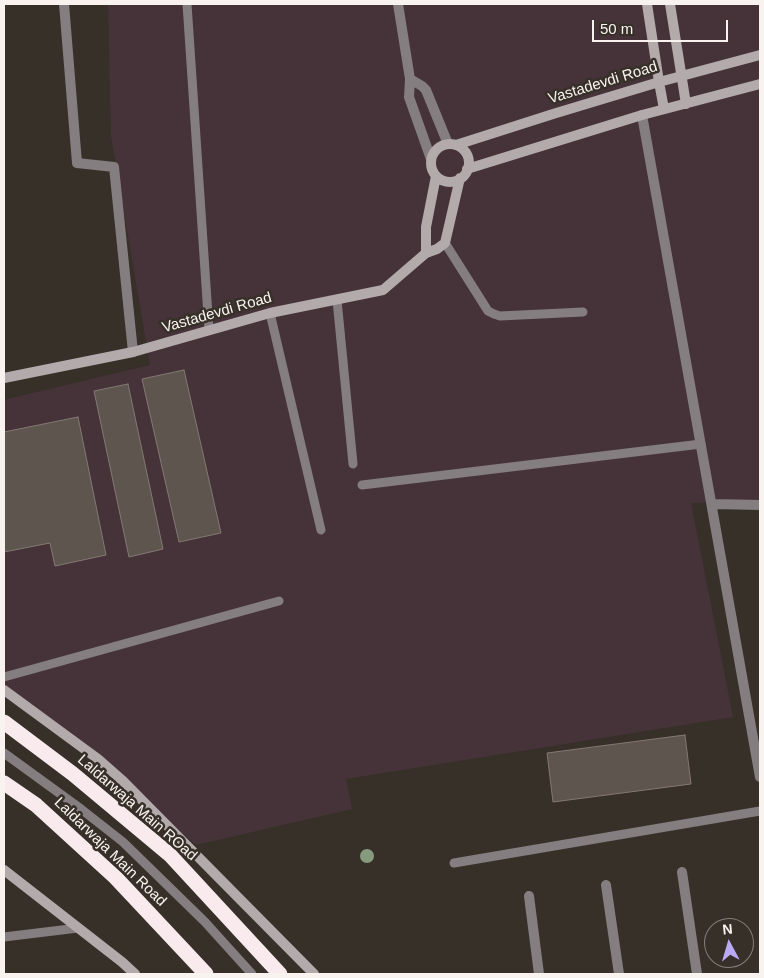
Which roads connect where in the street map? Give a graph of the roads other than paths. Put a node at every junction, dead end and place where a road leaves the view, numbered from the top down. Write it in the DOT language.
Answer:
graph roads {
  1 [pos="64,4"];
  2 [pos="187,4"];
  3 [pos="398,4"];
  4 [pos="646,4"];
  5 [pos="670,4"];
  6 [pos="760,55"];
  7 [pos="681,76"];
  8 [pos="410,79"];
  9 [pos="659,82"];
  10 [pos="760,84"];
  11 [pos="686,104"];
  12 [pos="664,109"];
  13 [pos="642,115"];
  14 [pos="452,145"];
  15 [pos="431,159"];
  16 [pos="467,169"];
  17 [pos="436,176"];
  18 [pos="460,178"];
  19 [pos="445,243"];
  20 [pos="426,254"];
  21 [pos="337,300"];
  22 [pos="583,312"];
  23 [pos="270,313"];
  24 [pos="209,330"];
  25 [pos="133,352"];
  26 [pos="4,378"];
  27 [pos="701,444"];
  28 [pos="353,464"];
  29 [pos="362,486"];
  30 [pos="712,504"];
  31 [pos="760,505"];
  32 [pos="321,530"];
  33 [pos="280,602"];
  34 [pos="4,677"];
  35 [pos="4,690"];
  36 [pos="4,722"];
  37 [pos="4,753"];
  38 [pos="760,777"];
  39 [pos="4,783"];
  40 [pos="760,812"];
  41 [pos="454,863"];
  42 [pos="4,870"];
  43 [pos="682,872"];
  44 [pos="606,885"];
  45 [pos="529,896"];
  46 [pos="78,928"];
  47 [pos="4,937"];
  48 [pos="135,974"];
  49 [pos="206,974"];
  50 [pos="252,974"];
  51 [pos="280,974"];
  52 [pos="314,974"];
  53 [pos="539,974"];
  54 [pos="619,974"];
  55 [pos="697,974"];
  1 -- 25 [label="street"];
  2 -- 24 [label="lane"];
  3 -- 8 [label="street"];
  4 -- 9 [label="street"];
  5 -- 7 [label="street"];
  6 -- 7 [label="street, Vastadevdi Road"];
  7 -- 9 [label="street, Vastadevdi Road"];
  7 -- 11 [label="street"];
  8 -- 14 [label="street"];
  8 -- 15 [label="street"];
  9 -- 12 [label="street"];
  9 -- 14 [label="street, Vastadevdi Road"];
  10 -- 11 [label="street"];
  11 -- 12 [label="street"];
  12 -- 13 [label="street"];
  13 -- 16 [label="street"];
  13 -- 27 [label="street"];
  14 -- 15 [label="street"];
  14 -- 16 [label="street"];
  15 -- 17 [label="street"];
  16 -- 18 [label="street"];
  17 -- 18 [label="street"];
  17 -- 20 [label="street"];
  18 -- 19 [label="street"];
  19 -- 20 [label="street, Vastadevdi Road"];
  19 -- 22 [label="lane"];
  20 -- 21 [label="street, Vastadevdi Road"];
  21 -- 23 [label="street, Vastadevdi Road"];
  21 -- 28 [label="lane"];
  23 -- 24 [label="street, Vastadevdi Road"];
  23 -- 32 [label="lane"];
  24 -- 25 [label="street, Vastadevdi Road"];
  25 -- 26 [label="street, Vastadevdi Road"];
  27 -- 29 [label="lane"];
  27 -- 30 [label="street"];
  30 -- 31 [label="street"];
  30 -- 38 [label="street"];
  33 -- 34 [label="lane"];
  35 -- 52 [label="street"];
  36 -- 51 [label="highway, Laldarwaja Main ROad"];
  37 -- 50 [label="lane"];
  39 -- 49 [label="highway, Laldarwaja Main Road"];
  40 -- 41 [label="lane"];
  42 -- 46 [label="street"];
  43 -- 55 [label="street"];
  44 -- 54 [label="street"];
  45 -- 53 [label="street"];
  46 -- 47 [label="lane"];
  46 -- 48 [label="street"];
}
